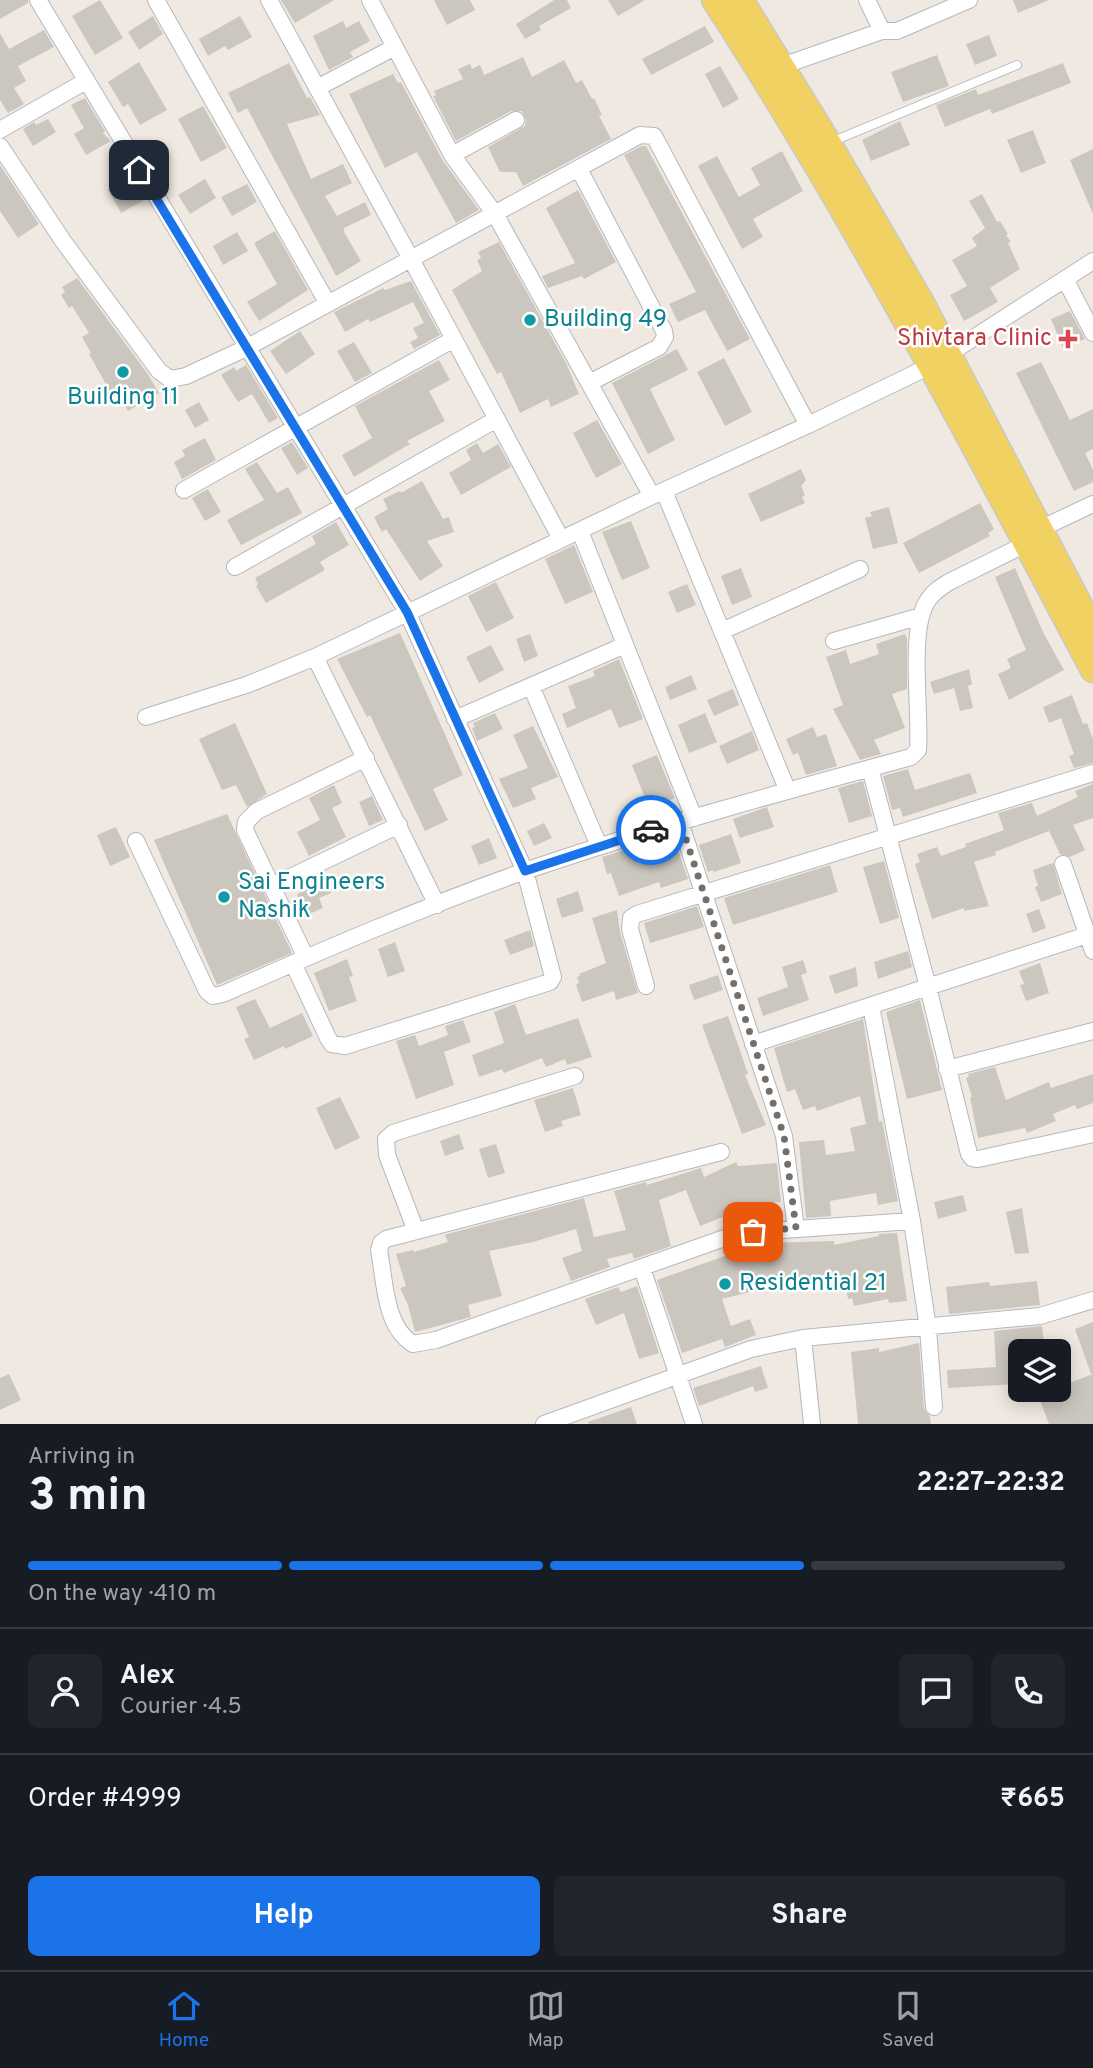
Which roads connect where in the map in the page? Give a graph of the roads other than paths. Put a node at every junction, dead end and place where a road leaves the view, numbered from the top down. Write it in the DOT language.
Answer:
graph roads {
  1 [pos="38,0"];
  2 [pos="156,0"];
  3 [pos="270,0"];
  4 [pos="370,0"];
  5 [pos="715,0"];
  6 [pos="741,0"];
  7 [pos="867,0"];
  8 [pos="970,0"];
  9 [pos="882,31"];
  10 [pos="395,47"];
  11 [pos="1017,65"];
  12 [pos="782,66"];
  13 [pos="86,81"];
  14 [pos="317,88"];
  15 [pos="516,120"];
  16 [pos="0,130"];
  17 [pos="828,143"];
  18 [pos="0,146"];
  19 [pos="452,155"];
  20 [pos="579,169"];
  21 [pos="495,214"];
  22 [pos="411,259"];
  23 [pos="1093,261"];
  24 [pos="1065,279"];
  25 [pos="328,304"];
  26 [pos="1093,333"];
  27 [pos="454,339"];
  28 [pos="246,348"];
  29 [pos="939,360"];
  30 [pos="589,383"];
  31 [pos="497,419"];
  32 [pos="808,425"];
  33 [pos="295,428"];
  34 [pos="184,490"];
  35 [pos="658,493"];
  36 [pos="1093,504"];
  37 [pos="342,506"];
  38 [pos="580,531"];
  39 [pos="1033,537"];
  40 [pos="561,539"];
  41 [pos="235,567"];
  42 [pos="860,569"];
  43 [pos="407,612"];
  44 [pos="921,616"];
  45 [pos="1093,630"];
  46 [pos="722,631"];
  47 [pos="834,641"];
  48 [pos="625,645"];
  49 [pos="315,657"];
  50 [pos="1093,670"];
  51 [pos="531,686"];
  52 [pos="146,718"];
  53 [pos="455,719"];
  54 [pos="366,758"];
  55 [pos="870,768"];
  56 [pos="1093,773"];
  57 [pos="787,789"];
  58 [pos="687,820"];
  59 [pos="399,825"];
  60 [pos="889,836"];
  61 [pos="136,841"];
  62 [pos="599,846"];
  63 [pos="1063,864"];
  64 [pos="525,871"];
  65 [pos="272,886"];
  66 [pos="704,894"];
  67 [pos="437,905"];
  68 [pos="1090,934"];
  69 [pos="1093,951"];
  70 [pos="300,960"];
  71 [pos="646,986"];
  72 [pos="928,987"];
  73 [pos="871,1006"];
  74 [pos="1093,1031"];
  75 [pos="753,1044"];
  76 [pos="947,1069"];
  77 [pos="575,1076"];
  78 [pos="1093,1134"];
  79 [pos="721,1152"];
  80 [pos="912,1221"];
  81 [pos="796,1228"];
  82 [pos="416,1231"];
  83 [pos="642,1268"];
  84 [pos="1093,1300"];
  85 [pos="928,1328"];
  86 [pos="803,1338"];
  87 [pos="677,1375"];
  88 [pos="934,1407"];
  89 [pos="544,1424"];
  90 [pos="694,1424"];
  91 [pos="812,1424"];
  1 -- 13 [label="street"];
  2 -- 25 [label="street"];
  3 -- 14 [label="street"];
  4 -- 10 [label="street"];
  5 -- 29 [label="main road"];
  6 -- 12 [label="main road"];
  7 -- 9 [label="street"];
  8 -- 9 [label="street"];
  9 -- 12 [label="street"];
  10 -- 14 [label="street"];
  10 -- 19 [label="street"];
  11 -- 17 [label="lane"];
  12 -- 17 [label="main road"];
  13 -- 16 [label="street"];
  13 -- 28 [label="street"];
  14 -- 22 [label="street"];
  15 -- 19 [label="street"];
  17 -- 29 [label="main road"];
  18 -- 28 [label="street"];
  19 -- 21 [label="street"];
  20 -- 21 [label="street"];
  20 -- 30 [label="street"];
  20 -- 32 [label="street"];
  21 -- 22 [label="street"];
  21 -- 30 [label="street"];
  22 -- 25 [label="street"];
  22 -- 27 [label="street"];
  23 -- 24 [label="street"];
  24 -- 26 [label="street"];
  24 -- 29 [label="street"];
  25 -- 28 [label="street"];
  27 -- 31 [label="street"];
  27 -- 33 [label="street"];
  28 -- 33 [label="street"];
  29 -- 32 [label="street"];
  29 -- 39 [label="main road"];
  30 -- 35 [label="street"];
  31 -- 37 [label="street"];
  31 -- 40 [label="street"];
  32 -- 35 [label="street"];
  33 -- 34 [label="street"];
  33 -- 37 [label="street"];
  35 -- 38 [label="street"];
  35 -- 46 [label="street"];
  36 -- 39 [label="street"];
  37 -- 41 [label="street"];
  37 -- 43 [label="street"];
  38 -- 40 [label="street"];
  38 -- 48 [label="street"];
  39 -- 44 [label="street"];
  39 -- 45 [label="main road"];
  39 -- 50 [label="main road"];
  40 -- 43 [label="street"];
  42 -- 46 [label="street"];
  43 -- 49 [label="street"];
  43 -- 53 [label="street"];
  44 -- 47 [label="street"];
  44 -- 55 [label="street"];
  46 -- 57 [label="street"];
  48 -- 51 [label="street"];
  48 -- 58 [label="street"];
  49 -- 52 [label="street"];
  49 -- 54 [label="street"];
  51 -- 53 [label="street"];
  51 -- 62 [label="street"];
  53 -- 64 [label="street"];
  54 -- 59 [label="street"];
  54 -- 65 [label="street"];
  55 -- 57 [label="street"];
  55 -- 60 [label="street"];
  56 -- 60 [label="street"];
  57 -- 58 [label="street"];
  58 -- 62 [label="street"];
  58 -- 66 [label="street"];
  59 -- 65 [label="street"];
  59 -- 67 [label="street"];
  60 -- 66 [label="street"];
  60 -- 72 [label="street"];
  61 -- 70 [label="street"];
  62 -- 64 [label="street"];
  63 -- 68 [label="street"];
  64 -- 67 [label="street"];
  64 -- 70 [label="street"];
  65 -- 70 [label="street"];
  66 -- 71 [label="street"];
  66 -- 75 [label="street"];
  67 -- 70 [label="street"];
  68 -- 69 [label="street"];
  68 -- 72 [label="street"];
  72 -- 73 [label="street"];
  72 -- 76 [label="street"];
  73 -- 75 [label="street"];
  73 -- 80 [label="street"];
  74 -- 76 [label="street"];
  75 -- 81 [label="street"];
  76 -- 78 [label="street"];
  77 -- 82 [label="street"];
  79 -- 82 [label="street"];
  80 -- 81 [label="street"];
  80 -- 85 [label="street"];
  81 -- 83 [label="street"];
  82 -- 83 [label="street"];
  83 -- 87 [label="street"];
  84 -- 85 [label="street"];
  85 -- 86 [label="street"];
  85 -- 88 [label="street"];
  86 -- 87 [label="street"];
  86 -- 91 [label="street"];
  87 -- 89 [label="street"];
  87 -- 90 [label="street"];
}
